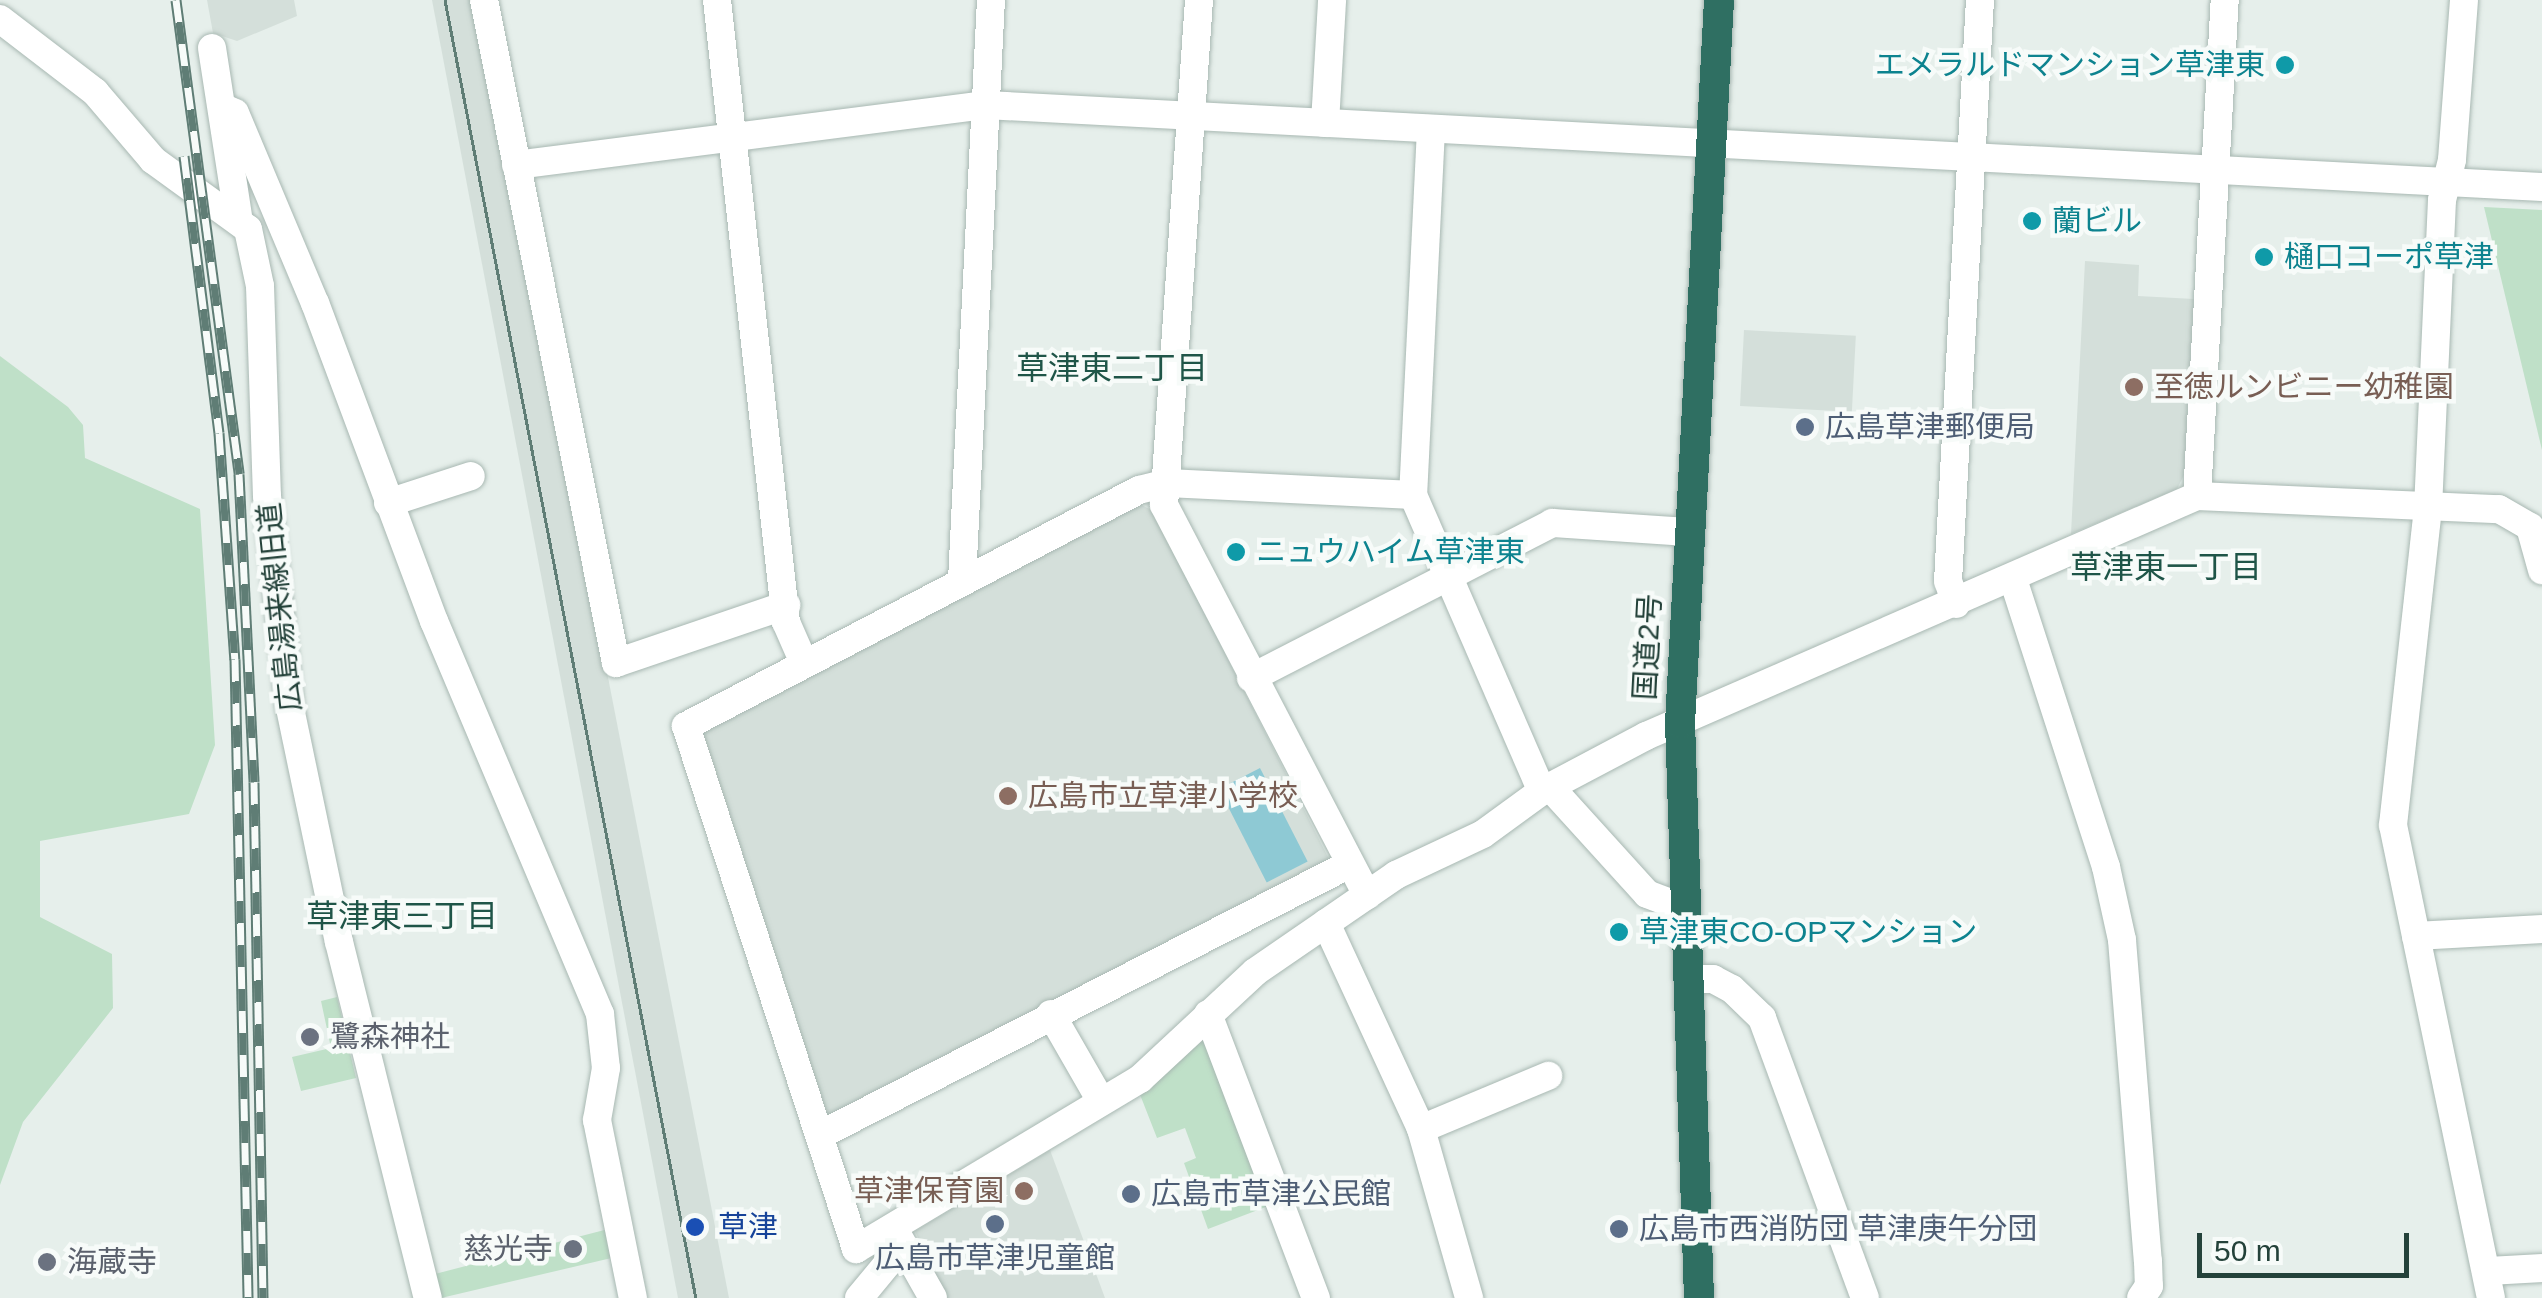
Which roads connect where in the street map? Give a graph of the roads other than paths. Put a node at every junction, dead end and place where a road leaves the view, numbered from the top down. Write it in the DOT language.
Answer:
graph roads {
  1 [pos="484,0"];
  2 [pos="717,0"];
  3 [pos="991,0"];
  4 [pos="1198,0"];
  5 [pos="1332,0"];
  6 [pos="1719,0"];
  7 [pos="1980,0"];
  8 [pos="2224,0"];
  9 [pos="2464,0"];
  10 [pos="0,19"];
  11 [pos="212,48"];
  12 [pos="986,105"];
  13 [pos="222,107"];
  14 [pos="1192,115"];
  15 [pos="1325,123"];
  16 [pos="1430,129"];
  17 [pos="732,136"];
  18 [pos="1710,141"];
  19 [pos="1971,156"];
  20 [pos="516,165"];
  21 [pos="2214,169"];
  22 [pos="2446,182"];
  23 [pos="2542,187"];
  24 [pos="238,216"];
  25 [pos="470,476"];
  26 [pos="1167,483"];
  27 [pos="1413,495"];
  28 [pos="2197,496"];
  29 [pos="388,503"];
  30 [pos="2428,508"];
  31 [pos="1689,532"];
  32 [pos="2542,570"];
  33 [pos="2013,578"];
  34 [pos="962,580"];
  35 [pos="1452,580"];
  36 [pos="1956,604"];
  37 [pos="786,605"];
  38 [pos="803,660"];
  39 [pos="1251,678"];
  40 [pos="1680,723"];
  41 [pos="1546,789"];
  42 [pos="1346,866"];
  43 [pos="1367,896"];
  44 [pos="1686,909"];
  45 [pos="1326,923"];
  46 [pos="2542,929"];
  47 [pos="2416,936"];
  48 [pos="1688,979"];
  49 [pos="1052,1014"];
  50 [pos="1208,1014"];
  51 [pos="1548,1076"];
  52 [pos="1101,1101"];
  53 [pos="1422,1129"];
  54 [pos="820,1136"];
  55 [pos="894,1229"];
  56 [pos="2542,1268"];
  57 [pos="2490,1284"];
  58 [pos="428,1298"];
  59 [pos="633,1298"];
  60 [pos="859,1298"];
  61 [pos="933,1298"];
  62 [pos="1316,1298"];
  63 [pos="1470,1298"];
  64 [pos="1698,1298"];
  65 [pos="1865,1298"];
  66 [pos="2142,1298"];
  1 -- 20 [label="street"];
  2 -- 17 [label="street"];
  3 -- 12 [label="street"];
  4 -- 14 [label="street"];
  5 -- 15 [label="street"];
  6 -- 18 [label="highway, 国道2号"];
  7 -- 19 [label="street"];
  8 -- 21 [label="street"];
  9 -- 22 [label="street"];
  10 -- 24 [label="street"];
  11 -- 13 [label="street, 広島湯来線旧道"];
  12 -- 14 [label="street"];
  12 -- 17 [label="street"];
  12 -- 34 [label="street"];
  13 -- 24 [label="street, 広島湯来線旧道"];
  13 -- 29 [label="street"];
  14 -- 15 [label="street"];
  14 -- 26 [label="street"];
  15 -- 16 [label="street"];
  16 -- 18 [label="street"];
  16 -- 27 [label="street"];
  17 -- 20 [label="street"];
  17 -- 37 [label="street"];
  18 -- 19 [label="street"];
  18 -- 31 [label="highway, 国道2号"];
  19 -- 21 [label="street"];
  19 -- 36 [label="street"];
  20 -- 37 [label="street"];
  21 -- 22 [label="street"];
  21 -- 28 [label="street"];
  22 -- 23 [label="street"];
  22 -- 30 [label="street"];
  24 -- 58 [label="street, 広島湯来線旧道"];
  25 -- 29 [label="street"];
  26 -- 27 [label="street"];
  26 -- 34 [label="street"];
  26 -- 39 [label="street"];
  27 -- 35 [label="street"];
  28 -- 30 [label="street"];
  28 -- 33 [label="street"];
  29 -- 59 [label="street"];
  30 -- 32 [label="street"];
  30 -- 47 [label="street"];
  31 -- 35 [label="street"];
  31 -- 40 [label="highway, 国道2号"];
  33 -- 36 [label="street"];
  33 -- 66 [label="street"];
  34 -- 38 [label="street"];
  35 -- 39 [label="street"];
  35 -- 41 [label="street"];
  36 -- 40 [label="street"];
  37 -- 38 [label="street"];
  38 -- 54 [label="street"];
  39 -- 42 [label="street"];
  40 -- 41 [label="street"];
  40 -- 44 [label="highway, 国道2号"];
  41 -- 43 [label="street"];
  41 -- 44 [label="street"];
  42 -- 43 [label="street"];
  42 -- 49 [label="street"];
  43 -- 45 [label="street"];
  44 -- 48 [label="highway, 国道2号"];
  45 -- 50 [label="street"];
  45 -- 53 [label="street"];
  46 -- 47 [label="street"];
  47 -- 57 [label="street"];
  48 -- 64 [label="highway, 国道2号"];
  48 -- 65 [label="street"];
  49 -- 52 [label="street"];
  49 -- 54 [label="street"];
  50 -- 52 [label="street"];
  50 -- 62 [label="street"];
  51 -- 53 [label="street"];
  52 -- 55 [label="street"];
  53 -- 63 [label="street"];
  54 -- 55 [label="street"];
  55 -- 60 [label="street"];
  55 -- 61 [label="street"];
  56 -- 57 [label="street"];
}
